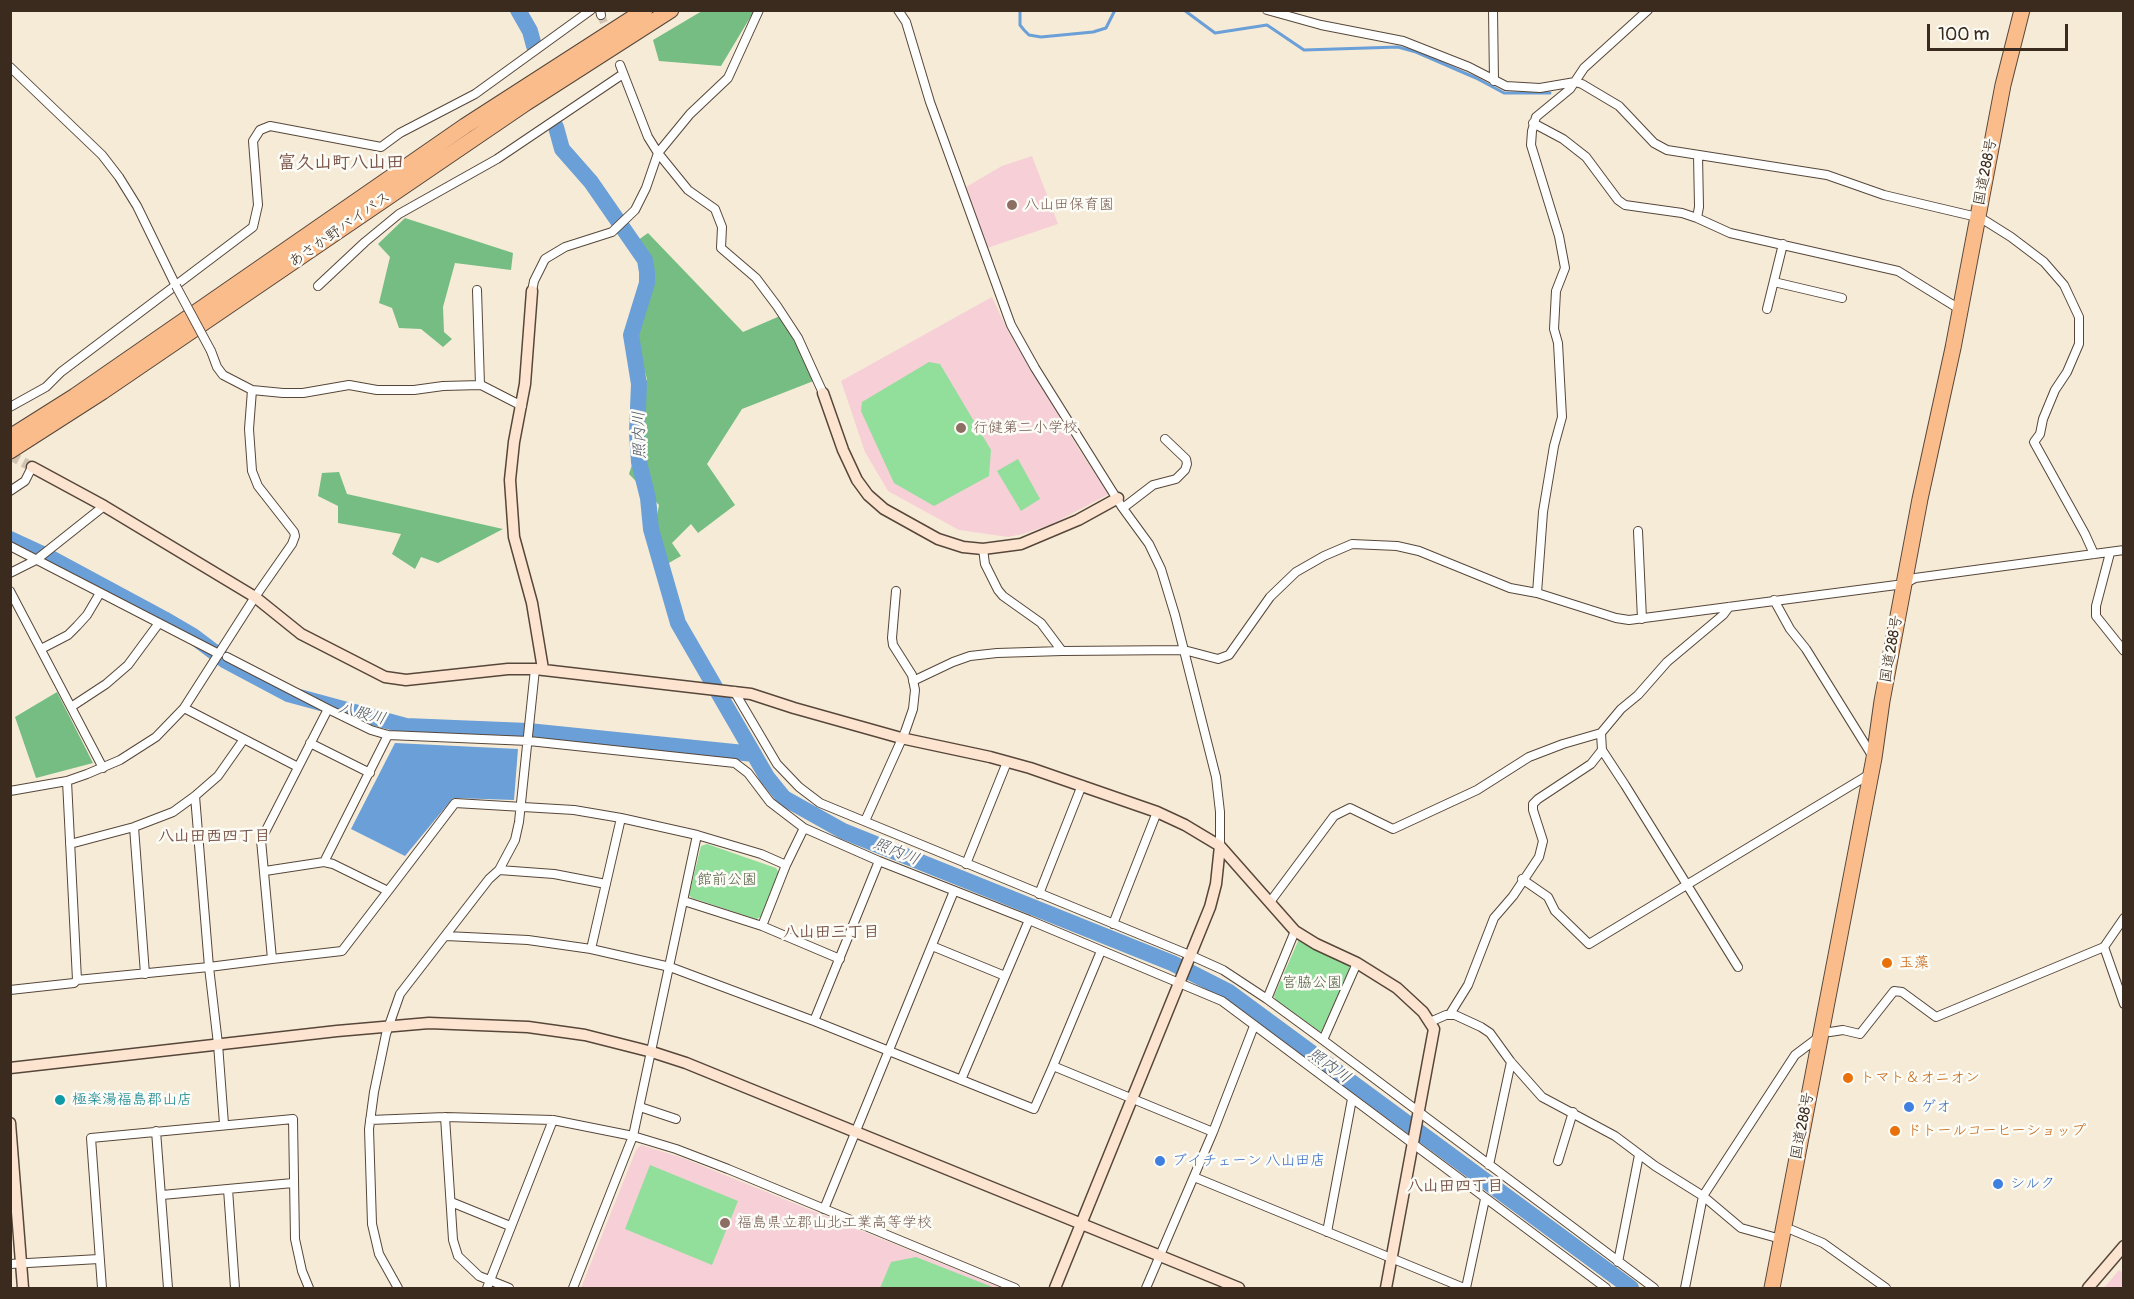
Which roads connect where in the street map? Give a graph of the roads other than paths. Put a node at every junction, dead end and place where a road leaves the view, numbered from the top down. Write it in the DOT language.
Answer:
graph roads {
  1 [pos="591,10"];
  2 [pos="645,10"];
  3 [pos="671,10"];
  4 [pos="759,10"];
  5 [pos="898,10"];
  6 [pos="1267,10"];
  7 [pos="1493,10"];
  8 [pos="1648,10"];
  9 [pos="2022,10"];
  10 [pos="2029,10"];
  11 [pos="620,65"];
  12 [pos="10,67"];
  13 [pos="623,74"];
  14 [pos="1494,81"];
  15 [pos="1575,82"];
  16 [pos="1533,123"];
  17 [pos="658,153"];
  18 [pos="1698,155"];
  19 [pos="1697,218"];
  20 [pos="1980,218"];
  21 [pos="1783,244"];
  22 [pos="1774,282"];
  23 [pos="176,286"];
  24 [pos="318,286"];
  25 [pos="477,290"];
  26 [pos="532,291"];
  27 [pos="1842,298"];
  28 [pos="1767,309"];
  29 [pos="1962,310"];
  30 [pos="480,385"];
  31 [pos="252,390"];
  32 [pos="823,393"];
  33 [pos="522,406"];
  34 [pos="10,407"];
  35 [pos="10,437"];
  36 [pos="1165,439"];
  37 [pos="10,452"];
  38 [pos="32,467"];
  39 [pos="10,491"];
  40 [pos="1120,503"];
  41 [pos="104,506"];
  42 [pos="1638,531"];
  43 [pos="10,546"];
  44 [pos="983,549"];
  45 [pos="2124,550"];
  46 [pos="2110,553"];
  47 [pos="2094,554"];
  48 [pos="36,560"];
  49 [pos="10,573"];
  50 [pos="1910,581"];
  51 [pos="10,591"];
  52 [pos="896,591"];
  53 [pos="100,593"];
  54 [pos="1537,593"];
  55 [pos="255,597"];
  56 [pos="1774,600"];
  57 [pos="1729,607"];
  58 [pos="1642,619"];
  59 [pos="159,623"];
  60 [pos="41,649"];
  61 [pos="1184,650"];
  62 [pos="1062,651"];
  63 [pos="2124,651"];
  64 [pos="223,655"];
  65 [pos="539,669"];
  66 [pos="913,681"];
  67 [pos="734,691"];
  68 [pos="71,707"];
  69 [pos="184,708"];
  70 [pos="328,710"];
  71 [pos="1601,733"];
  72 [pos="388,735"];
  73 [pos="901,738"];
  74 [pos="244,739"];
  75 [pos="529,741"];
  76 [pos="310,743"];
  77 [pos="1602,750"];
  78 [pos="1007,762"];
  79 [pos="1872,766"];
  80 [pos="298,767"];
  81 [pos="103,768"];
  82 [pos="370,773"];
  83 [pos="67,781"];
  84 [pos="1082,786"];
  85 [pos="10,791"];
  86 [pos="195,796"];
  87 [pos="521,806"];
  88 [pos="1157,812"];
  89 [pos="621,818"];
  90 [pos="865,821"];
  91 [pos="134,827"];
  92 [pos="804,828"];
  93 [pos="697,835"];
  94 [pos="70,844"];
  95 [pos="1220,846"];
  96 [pos="879,861"];
  97 [pos="324,862"];
  98 [pos="966,864"];
  99 [pos="786,865"];
  100 [pos="499,870"];
  101 [pos="265,871"];
  102 [pos="1522,879"];
  103 [pos="606,884"];
  104 [pos="1686,884"];
  105 [pos="387,891"];
  106 [pos="954,891"];
  107 [pos="1039,894"];
  108 [pos="684,901"];
  109 [pos="1270,902"];
  110 [pos="2124,918"];
  111 [pos="1029,920"];
  112 [pos="1113,924"];
  113 [pos="762,926"];
  114 [pos="1295,931"];
  115 [pos="446,936"];
  116 [pos="932,946"];
  117 [pos="2104,947"];
  118 [pos="591,949"];
  119 [pos="1101,951"];
  120 [pos="1192,956"];
  121 [pos="272,958"];
  122 [pos="840,959"];
  123 [pos="1357,963"];
  124 [pos="209,967"];
  125 [pos="670,967"];
  126 [pos="1738,967"];
  127 [pos="145,974"];
  128 [pos="1005,976"];
  129 [pos="77,980"];
  130 [pos="1180,984"];
  131 [pos="10,990"];
  132 [pos="1267,999"];
  133 [pos="2124,1004"];
  134 [pos="1450,1014"];
  135 [pos="814,1021"];
  136 [pos="1430,1022"];
  137 [pos="388,1026"];
  138 [pos="1254,1026"];
  139 [pos="1825,1034"];
  140 [pos="1323,1040"];
  141 [pos="218,1044"];
  142 [pos="888,1051"];
  143 [pos="652,1052"];
  144 [pos="1511,1062"];
  145 [pos="1053,1066"];
  146 [pos="10,1068"];
  147 [pos="961,1080"];
  148 [pos="1134,1099"];
  149 [pos="1352,1099"];
  150 [pos="640,1107"];
  151 [pos="1418,1112"];
  152 [pos="1573,1112"];
  153 [pos="445,1117"];
  154 [pos="676,1119"];
  155 [pos="370,1120"];
  156 [pos="553,1120"];
  157 [pos="10,1123"];
  158 [pos="224,1124"];
  159 [pos="156,1131"];
  160 [pos="857,1131"];
  161 [pos="1214,1132"];
  162 [pos="633,1136"];
  163 [pos="1412,1144"];
  164 [pos="1639,1155"];
  165 [pos="1558,1161"];
  166 [pos="1489,1165"];
  167 [pos="1194,1178"];
  168 [pos="293,1183"];
  169 [pos="228,1189"];
  170 [pos="162,1195"];
  171 [pos="1703,1196"];
  172 [pos="1485,1198"];
  173 [pos="451,1202"];
  174 [pos="824,1209"];
  175 [pos="1082,1225"];
  176 [pos="510,1226"];
  177 [pos="1327,1232"];
  178 [pos="1787,1234"];
  179 [pos="2122,1252"];
  180 [pos="1160,1256"];
  181 [pos="99,1259"];
  182 [pos="1391,1259"];
  183 [pos="1618,1262"];
  184 [pos="16,1263"];
  185 [pos="488,1285"];
  186 [pos="23,1288"];
  187 [pos="102,1288"];
  188 [pos="168,1288"];
  189 [pos="235,1288"];
  190 [pos="309,1288"];
  191 [pos="398,1288"];
  192 [pos="509,1288"];
  193 [pos="573,1288"];
  194 [pos="1015,1288"];
  195 [pos="1055,1288"];
  196 [pos="1146,1288"];
  197 [pos="1239,1288"];
  198 [pos="1386,1288"];
  199 [pos="1465,1288"];
  200 [pos="1606,1288"];
  201 [pos="1654,1288"];
  202 [pos="1685,1288"];
  203 [pos="1772,1288"];
  204 [pos="1780,1288"];
  205 [pos="1886,1288"];
  206 [pos="2088,1288"];
  1 -- 23 [label="street"];
  2 -- 35 [label="highway, あさか野バイパス"];
  3 -- 37 [label="highway, あさか野バイパス"];
  4 -- 17 [label="street"];
  5 -- 40 [label="street"];
  6 -- 14 [label="street"];
  7 -- 14 [label="street"];
  8 -- 15 [label="street"];
  9 -- 20 [label="highway, 国道288号"];
  10 -- 20 [label="highway, 国道288号"];
  11 -- 13 [label="street"];
  12 -- 23 [label="street"];
  13 -- 17 [label="street"];
  13 -- 24 [label="street"];
  14 -- 15 [label="street"];
  15 -- 16 [label="street"];
  15 -- 18 [label="street"];
  16 -- 19 [label="street"];
  16 -- 54 [label="street"];
  17 -- 26 [label="street"];
  17 -- 32 [label="street"];
  18 -- 19 [label="street"];
  18 -- 20 [label="street"];
  19 -- 21 [label="street"];
  20 -- 29 [label="highway, 国道288号"];
  20 -- 47 [label="street"];
  21 -- 22 [label="street"];
  21 -- 29 [label="street"];
  22 -- 27 [label="street"];
  22 -- 28 [label="street"];
  23 -- 31 [label="street, bridge"];
  23 -- 34 [label="street"];
  25 -- 30 [label="street"];
  26 -- 33 [label="street"];
  29 -- 50 [label="highway, 国道288号"];
  30 -- 31 [label="street"];
  30 -- 33 [label="street"];
  31 -- 55 [label="street"];
  32 -- 44 [label="street"];
  33 -- 65 [label="street"];
  36 -- 40 [label="street"];
  38 -- 39 [label="street"];
  38 -- 41 [label="street"];
  40 -- 44 [label="street"];
  40 -- 61 [label="street"];
  41 -- 48 [label="street"];
  41 -- 55 [label="street"];
  42 -- 58 [label="street"];
  43 -- 48 [label="street"];
  44 -- 62 [label="street"];
  45 -- 46 [label="street"];
  46 -- 47 [label="street"];
  46 -- 63 [label="street"];
  47 -- 50 [label="street"];
  48 -- 49 [label="street"];
  48 -- 53 [label="street"];
  50 -- 56 [label="street"];
  50 -- 79 [label="highway, 国道288号"];
  50 -- 139 [label="highway, 国道288号"];
  51 -- 60 [label="street"];
  52 -- 66 [label="street"];
  53 -- 59 [label="street"];
  53 -- 60 [label="street"];
  54 -- 58 [label="street"];
  54 -- 61 [label="street"];
  55 -- 64 [label="street"];
  55 -- 65 [label="street"];
  56 -- 57 [label="street"];
  56 -- 79 [label="street"];
  57 -- 58 [label="street"];
  57 -- 71 [label="street"];
  59 -- 64 [label="street"];
  59 -- 68 [label="street"];
  60 -- 68 [label="street"];
  61 -- 62 [label="street"];
  61 -- 95 [label="street"];
  62 -- 66 [label="street"];
  64 -- 69 [label="street"];
  64 -- 70 [label="street"];
  65 -- 67 [label="street"];
  65 -- 75 [label="street"];
  66 -- 73 [label="street"];
  67 -- 73 [label="street"];
  67 -- 90 [label="street"];
  68 -- 81 [label="street"];
  69 -- 74 [label="street"];
  69 -- 81 [label="street"];
  70 -- 72 [label="street"];
  70 -- 76 [label="street"];
  71 -- 77 [label="street"];
  71 -- 109 [label="street"];
  72 -- 75 [label="street"];
  72 -- 82 [label="street"];
  73 -- 78 [label="street"];
  73 -- 90 [label="street"];
  74 -- 80 [label="street"];
  74 -- 86 [label="street"];
  75 -- 87 [label="street"];
  75 -- 92 [label="street"];
  76 -- 80 [label="street"];
  76 -- 82 [label="street"];
  77 -- 102 [label="street"];
  77 -- 104 [label="street"];
  78 -- 84 [label="street"];
  78 -- 98 [label="street"];
  79 -- 104 [label="street"];
  79 -- 139 [label="highway, 国道288号"];
  80 -- 101 [label="street"];
  81 -- 83 [label="street"];
  82 -- 97 [label="street"];
  83 -- 85 [label="street"];
  83 -- 94 [label="street"];
  84 -- 88 [label="street"];
  84 -- 107 [label="street"];
  86 -- 91 [label="street"];
  86 -- 124 [label="street"];
  87 -- 89 [label="street"];
  87 -- 100 [label="street"];
  87 -- 105 [label="street"];
  88 -- 95 [label="street"];
  88 -- 112 [label="street"];
  89 -- 93 [label="street"];
  89 -- 103 [label="street"];
  90 -- 98 [label="street"];
  91 -- 94 [label="street"];
  91 -- 127 [label="street"];
  92 -- 96 [label="street"];
  92 -- 99 [label="street"];
  93 -- 99 [label="street"];
  93 -- 108 [label="street"];
  94 -- 129 [label="street"];
  95 -- 109 [label="street"];
  95 -- 120 [label="street"];
  96 -- 106 [label="street"];
  96 -- 122 [label="street"];
  97 -- 101 [label="street"];
  97 -- 105 [label="street"];
  98 -- 107 [label="street"];
  99 -- 113 [label="street"];
  100 -- 103 [label="street"];
  100 -- 115 [label="street"];
  101 -- 121 [label="street"];
  102 -- 104 [label="street"];
  102 -- 134 [label="street"];
  103 -- 118 [label="street"];
  104 -- 126 [label="street"];
  105 -- 121 [label="street"];
  106 -- 111 [label="street"];
  106 -- 116 [label="street"];
  107 -- 112 [label="street"];
  108 -- 113 [label="street"];
  108 -- 125 [label="street"];
  109 -- 114 [label="street"];
  110 -- 117 [label="street"];
  111 -- 119 [label="street"];
  111 -- 128 [label="street"];
  112 -- 120 [label="street"];
  113 -- 122 [label="street"];
  114 -- 123 [label="street"];
  114 -- 132 [label="street"];
  115 -- 118 [label="street"];
  115 -- 137 [label="street"];
  116 -- 128 [label="street"];
  116 -- 142 [label="street"];
  117 -- 133 [label="street"];
  117 -- 139 [label="street"];
  118 -- 125 [label="street"];
  119 -- 130 [label="street"];
  119 -- 145 [label="street"];
  120 -- 130 [label="street"];
  120 -- 132 [label="street"];
  121 -- 124 [label="street"];
  122 -- 135 [label="street"];
  123 -- 136 [label="street"];
  123 -- 140 [label="street"];
  124 -- 127 [label="street"];
  124 -- 141 [label="street"];
  125 -- 135 [label="street"];
  125 -- 143 [label="street"];
  127 -- 129 [label="street"];
  128 -- 147 [label="street"];
  129 -- 131 [label="street"];
  130 -- 138 [label="street"];
  130 -- 148 [label="street"];
  132 -- 140 [label="street"];
  134 -- 136 [label="street"];
  134 -- 144 [label="street"];
  135 -- 142 [label="street"];
  136 -- 151 [label="street"];
  137 -- 141 [label="street"];
  137 -- 143 [label="street"];
  137 -- 155 [label="street"];
  138 -- 149 [label="street"];
  138 -- 161 [label="street"];
  139 -- 171 [label="street"];
  139 -- 178 [label="highway, 国道288号"];
  140 -- 151 [label="street"];
  141 -- 146 [label="street"];
  141 -- 158 [label="street"];
  142 -- 147 [label="street"];
  142 -- 160 [label="street"];
  143 -- 150 [label="street"];
  143 -- 160 [label="street"];
  144 -- 152 [label="street"];
  144 -- 166 [label="street"];
  145 -- 147 [label="street"];
  145 -- 148 [label="street"];
  148 -- 161 [label="street"];
  148 -- 175 [label="street"];
  149 -- 163 [label="street"];
  149 -- 177 [label="street"];
  150 -- 154 [label="street"];
  150 -- 162 [label="street"];
  151 -- 163 [label="street"];
  151 -- 166 [label="street"];
  152 -- 164 [label="street"];
  152 -- 165 [label="street"];
  153 -- 155 [label="street"];
  153 -- 156 [label="street"];
  153 -- 173 [label="street"];
  155 -- 191 [label="street"];
  156 -- 162 [label="street"];
  156 -- 176 [label="street"];
  157 -- 184 [label="street"];
  158 -- 159 [label="street"];
  158 -- 168 [label="street"];
  159 -- 170 [label="street"];
  159 -- 181 [label="street"];
  160 -- 174 [label="street"];
  160 -- 175 [label="street"];
  161 -- 167 [label="street"];
  162 -- 174 [label="street"];
  162 -- 193 [label="street"];
  163 -- 172 [label="street"];
  163 -- 182 [label="street"];
  164 -- 171 [label="street"];
  164 -- 183 [label="street"];
  166 -- 183 [label="street"];
  167 -- 177 [label="street"];
  167 -- 180 [label="street"];
  168 -- 169 [label="street"];
  168 -- 190 [label="street"];
  169 -- 170 [label="street"];
  169 -- 189 [label="street"];
  170 -- 188 [label="street"];
  171 -- 178 [label="street"];
  171 -- 202 [label="street"];
  172 -- 199 [label="street"];
  172 -- 200 [label="street"];
  173 -- 176 [label="street"];
  173 -- 185 [label="street"];
  174 -- 194 [label="street"];
  175 -- 180 [label="street"];
  175 -- 195 [label="street"];
  176 -- 185 [label="street"];
  177 -- 182 [label="street"];
  178 -- 203 [label="highway, 国道288号"];
  178 -- 204 [label="highway, 国道288号"];
  178 -- 205 [label="street"];
  179 -- 206 [label="street"];
  180 -- 196 [label="street"];
  180 -- 197 [label="street"];
  181 -- 184 [label="street"];
  181 -- 187 [label="street"];
  182 -- 198 [label="street"];
  182 -- 199 [label="street"];
  183 -- 201 [label="street"];
  184 -- 186 [label="street"];
  185 -- 192 [label="street"];
}
